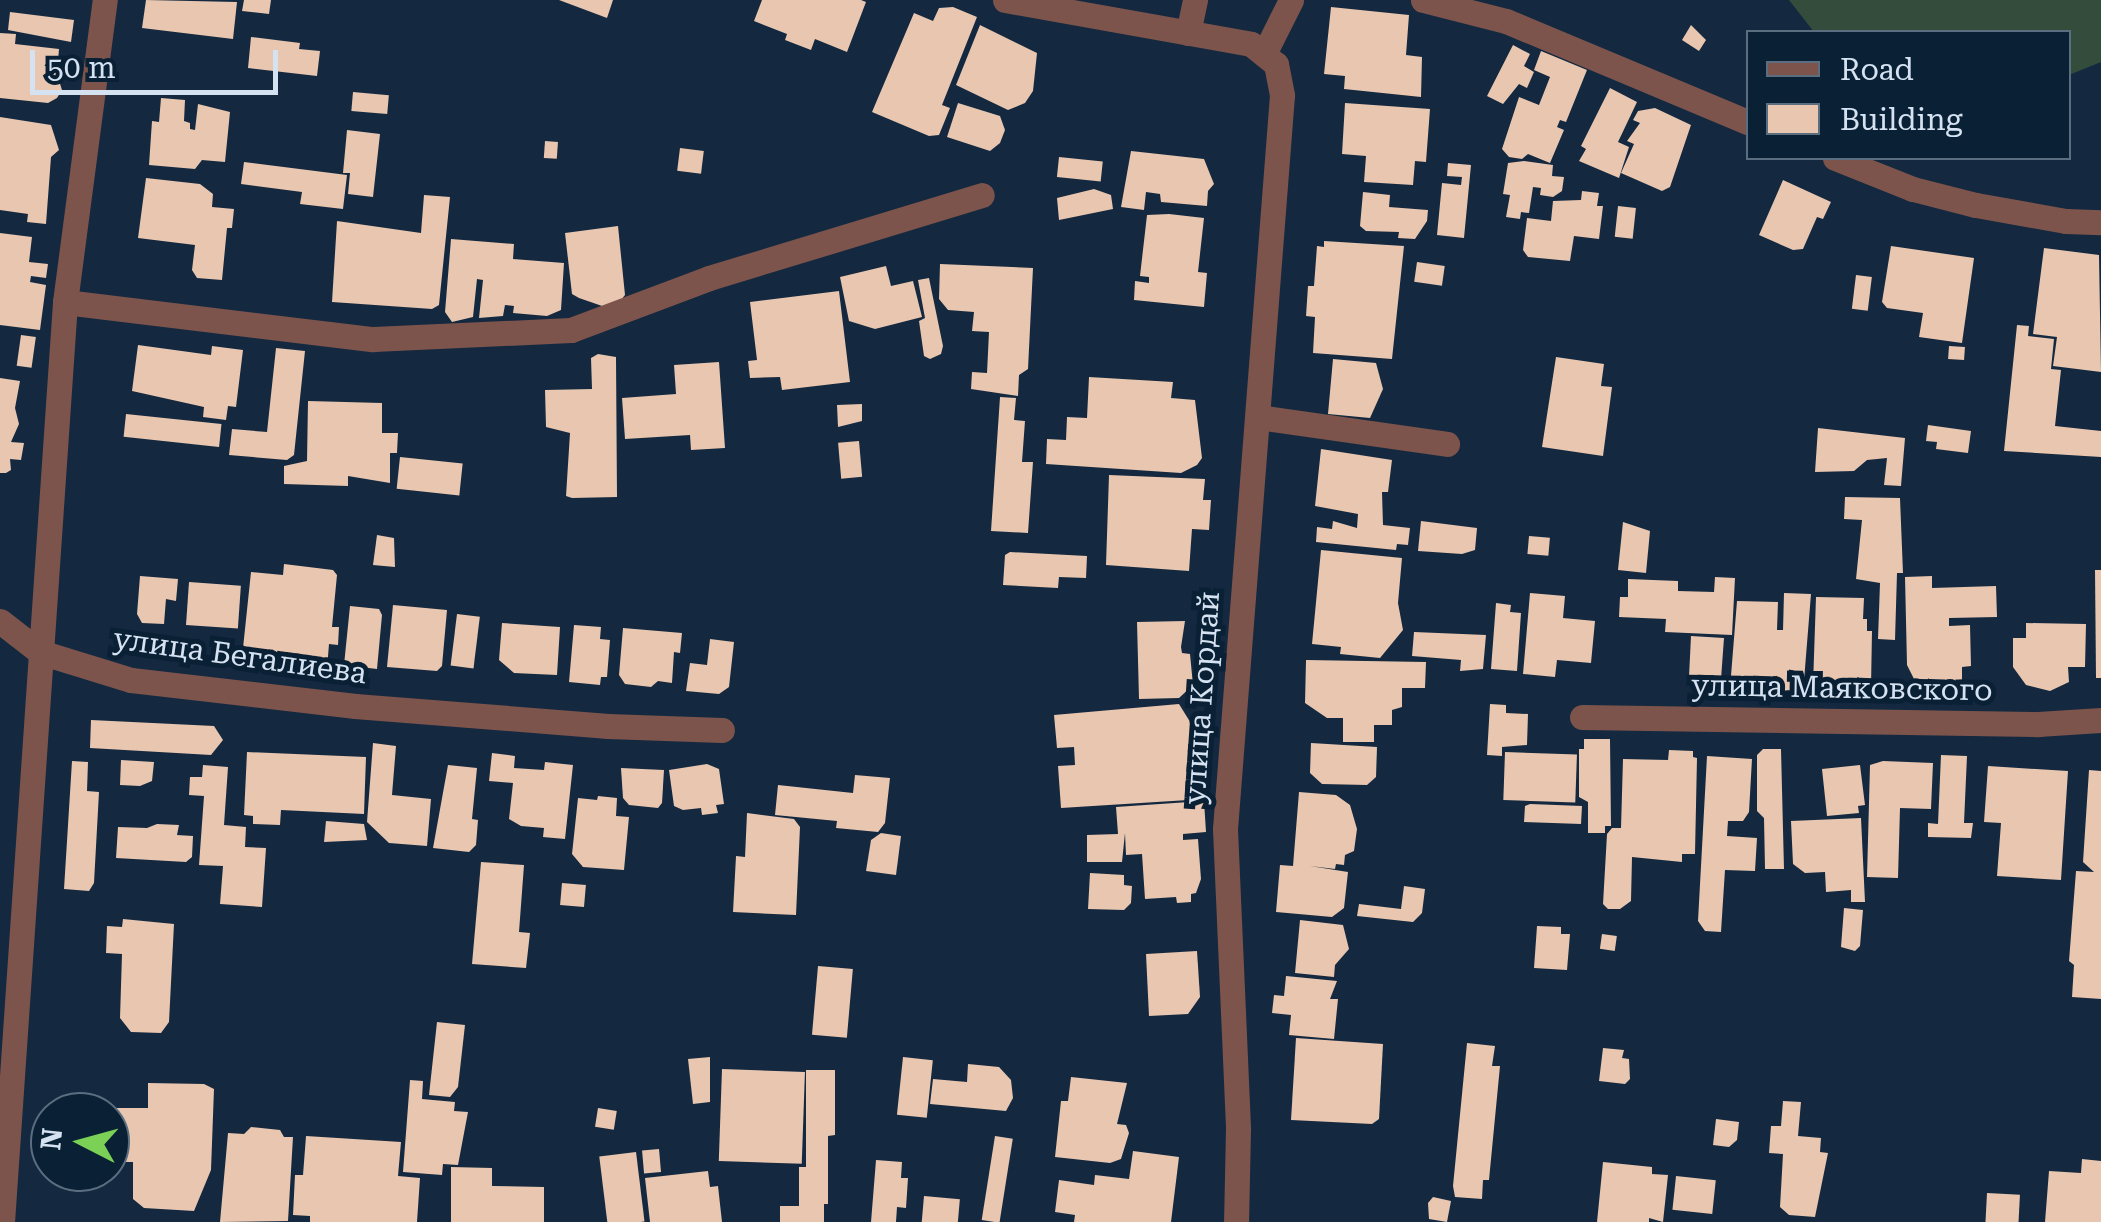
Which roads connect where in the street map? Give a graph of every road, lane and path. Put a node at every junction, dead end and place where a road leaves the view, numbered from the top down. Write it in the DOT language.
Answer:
graph roads {
  1 [pos="105,0"];
  2 [pos="1005,0"];
  3 [pos="1195,0"];
  4 [pos="1291,0"];
  5 [pos="1424,0"];
  6 [pos="1188,33"];
  7 [pos="1271,58"];
  8 [pos="1746,121"];
  9 [pos="1839,160"];
  10 [pos="982,195"];
  11 [pos="2101,222"];
  12 [pos="65,302"];
  13 [pos="1258,417"];
  14 [pos="1447,444"];
  15 [pos="0,621"];
  16 [pos="40,652"];
  17 [pos="1582,716"];
  18 [pos="2101,720"];
  19 [pos="722,730"];
  20 [pos="2,1222"];
  21 [pos="1236,1222"];
  1 -- 12 [label="street"];
  2 -- 6 [label="street"];
  3 -- 6 [label="street"];
  4 -- 7 [label="street"];
  5 -- 8 [label="street"];
  6 -- 7 [label="street"];
  7 -- 13 [label="street, улица Кордай"];
  9 -- 11 [label="street"];
  10 -- 12 [label="street"];
  12 -- 16 [label="street"];
  13 -- 14 [label="street"];
  13 -- 21 [label="street, улица Кордай"];
  15 -- 16 [label="street"];
  16 -- 19 [label="street, улица Бегалиева"];
  16 -- 20 [label="street"];
  17 -- 18 [label="street, улица Маяковского"];
}
